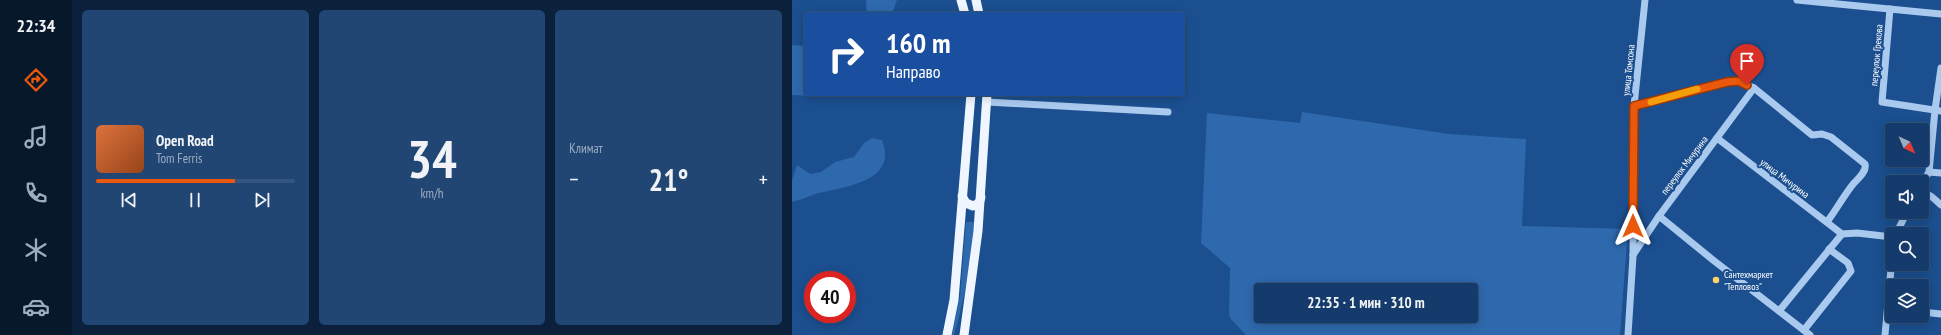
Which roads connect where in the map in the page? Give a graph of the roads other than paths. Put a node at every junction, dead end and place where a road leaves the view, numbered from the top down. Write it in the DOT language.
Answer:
graph roads {
  1 [pos="961,0"];
  2 [pos="976,0"];
  3 [pos="1645,0"];
  4 [pos="1797,0"];
  5 [pos="1890,9"];
  6 [pos="964,12"];
  7 [pos="979,12"];
  8 [pos="1941,14"];
  9 [pos="1941,68"];
  10 [pos="1754,88"];
  11 [pos="971,96"];
  12 [pos="987,98"];
  13 [pos="1634,106"];
  14 [pos="1938,111"];
  15 [pos="1168,112"];
  16 [pos="986,113"];
  17 [pos="970,114"];
  18 [pos="1717,138"];
  19 [pos="1930,172"];
  20 [pos="1941,173"];
  21 [pos="1928,175"];
  22 [pos="1929,195"];
  23 [pos="962,196"];
  24 [pos="981,197"];
  25 [pos="1941,205"];
  26 [pos="1659,216"];
  27 [pos="1827,222"];
  28 [pos="1842,234"];
  29 [pos="1885,236"];
  30 [pos="1829,249"];
  31 [pos="1633,256"];
  32 [pos="969,304"];
  33 [pos="1779,311"];
  34 [pos="1929,313"];
  35 [pos="1941,314"];
  36 [pos="1887,323"];
  37 [pos="1807,333"];
  38 [pos="947,335"];
  39 [pos="959,335"];
  40 [pos="964,335"];
  41 [pos="1628,335"];
  42 [pos="1885,335"];
  1 -- 6 [label="main road"];
  2 -- 7 [label="main road"];
  3 -- 13 [label="street, улица Томсона"];
  4 -- 5 [label="street"];
  5 -- 8 [label="street"];
  5 -- 14 [label="street, переулок Грекова"];
  9 -- 14 [label="street"];
  10 -- 13 [label="street"];
  10 -- 18 [label="street, переулок Мичурина"];
  10 -- 27 [label="street"];
  11 -- 17 [label="main road"];
  12 -- 15 [label="street"];
  12 -- 16 [label="main road"];
  13 -- 31 [label="street, улица Томсона"];
  14 -- 19 [label="street"];
  16 -- 17 [label="main road"];
  16 -- 24 [label="main road"];
  17 -- 23 [label="main road"];
  18 -- 26 [label="street, переулок Мичурина"];
  18 -- 27 [label="street, улица Мичурина"];
  19 -- 20 [label="street"];
  19 -- 21 [label="street"];
  22 -- 25 [label="street"];
  23 -- 24 [label="main road"];
  23 -- 38 [label="main road"];
  24 -- 32 [label="main road"];
  26 -- 31 [label="street, переулок Мичурина"];
  26 -- 33 [label="street"];
  27 -- 28 [label="street, улица Мичурина"];
  28 -- 29 [label="street"];
  28 -- 30 [label="street"];
  30 -- 33 [label="street"];
  30 -- 37 [label="street"];
  31 -- 41 [label="street, улица Томсона"];
  32 -- 39 [label="main road"];
  32 -- 40 [label="main road"];
  33 -- 37 [label="street"];
  34 -- 35 [label="street"];
  36 -- 42 [label="street"];
}
